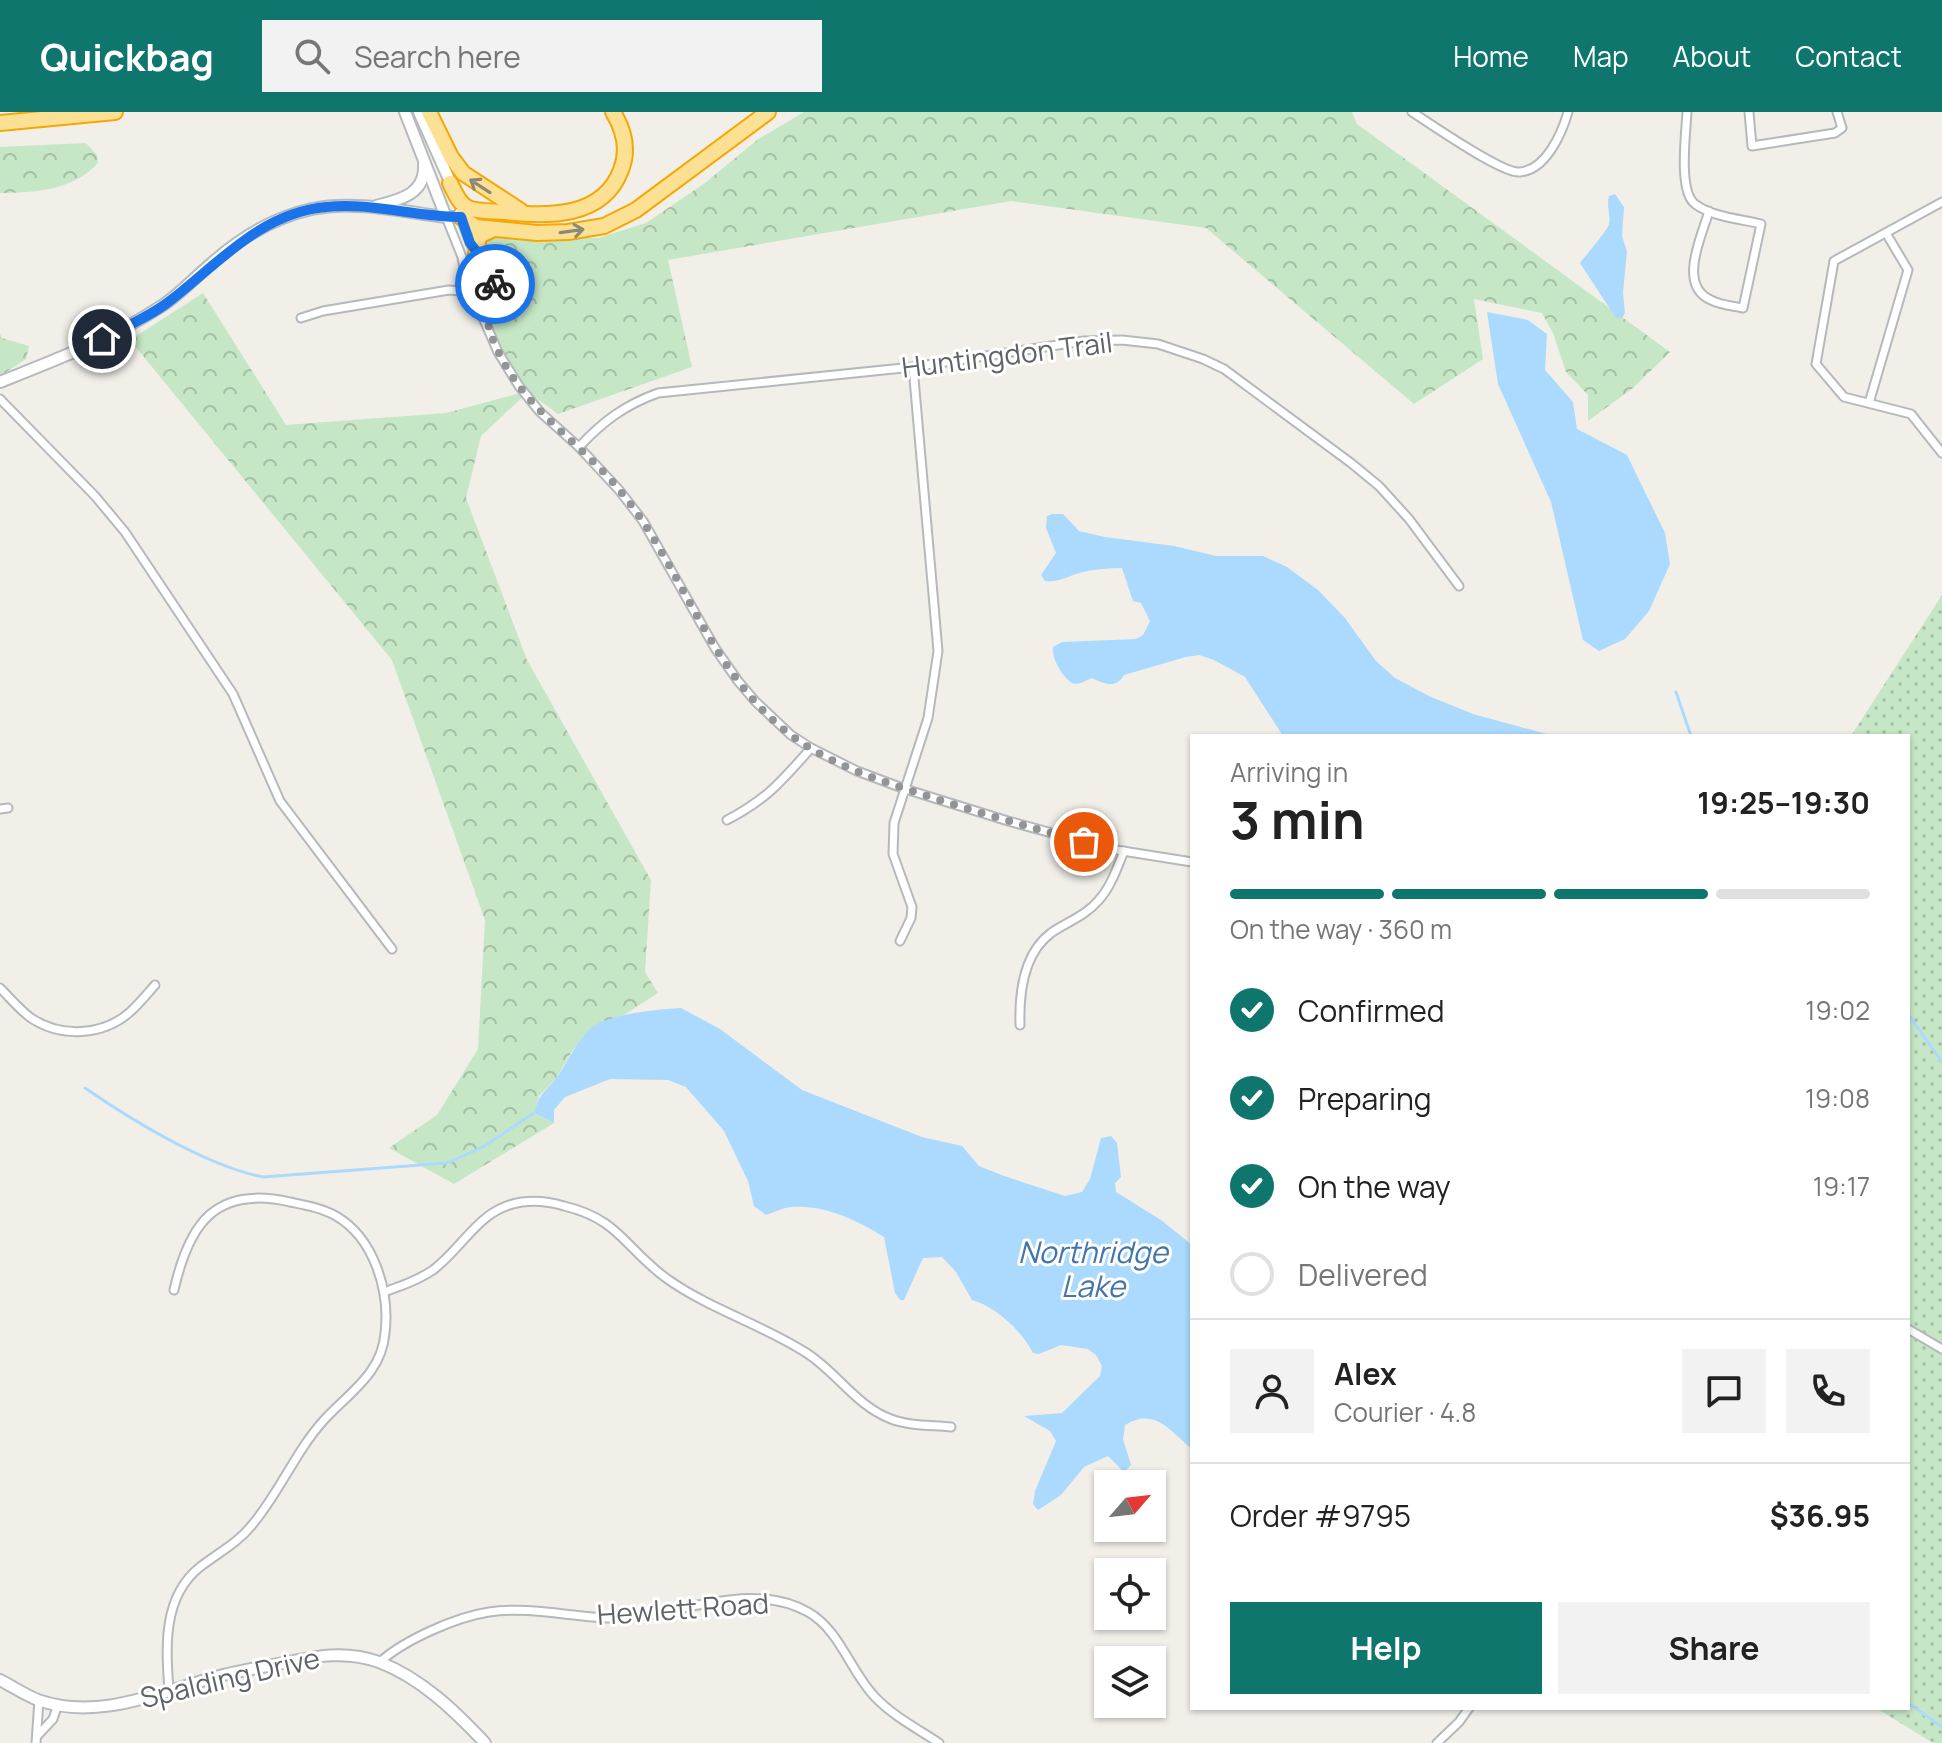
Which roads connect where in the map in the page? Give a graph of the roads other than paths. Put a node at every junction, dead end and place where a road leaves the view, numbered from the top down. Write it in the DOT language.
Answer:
graph roads {
  1 [pos="115,112"];
  2 [pos="405,112"];
  3 [pos="419,112"];
  4 [pos="429,112"];
  5 [pos="613,112"];
  6 [pos="768,112"];
  7 [pos="1412,112"];
  8 [pos="1568,112"];
  9 [pos="1687,112"];
  10 [pos="1749,112"];
  11 [pos="1837,112"];
  12 [pos="0,123"];
  13 [pos="439,145"];
  14 [pos="419,147"];
  15 [pos="450,183"];
  16 [pos="1942,202"];
  17 [pos="366,208"];
  18 [pos="1709,211"];
  19 [pos="458,214"];
  20 [pos="528,215"];
  21 [pos="495,228"];
  22 [pos="1886,233"];
  23 [pos="476,254"];
  24 [pos="489,269"];
  25 [pos="464,276"];
  26 [pos="449,290"];
  27 [pos="491,293"];
  28 [pos="472,296"];
  29 [pos="301,318"];
  30 [pos="488,327"];
  31 [pos="913,367"];
  32 [pos="0,382"];
  33 [pos="0,399"];
  34 [pos="1869,403"];
  35 [pos="579,447"];
  36 [pos="1942,453"];
  37 [pos="1459,586"];
  38 [pos="811,748"];
  39 [pos="905,789"];
  40 [pos="727,820"];
  41 [pos="1124,851"];
  42 [pos="1190,862"];
  43 [pos="900,941"];
  44 [pos="392,949"];
  45 [pos="155,985"];
  46 [pos="0,988"];
  47 [pos="1020,1025"];
  48 [pos="174,1290"];
  49 [pos="384,1292"];
  50 [pos="1910,1330"];
  51 [pos="1942,1349"];
  52 [pos="951,1427"];
  53 [pos="380,1662"];
  54 [pos="0,1680"];
  55 [pos="169,1691"];
  56 [pos="39,1700"];
  57 [pos="58,1704"];
  58 [pos="1468,1710"];
  59 [pos="37,1739"];
  60 [pos="485,1743"];
  61 [pos="939,1743"];
  62 [pos="1437,1743"];
  1 -- 12 [label="highway"];
  2 -- 14 [label="street"];
  3 -- 13 [label="street"];
  4 -- 13 [label="highway"];
  5 -- 20 [label="highway"];
  21 -- 6 [label="highway, one-way"];
  7 -- 8 [label="street"];
  9 -- 18 [label="street"];
  10 -- 11 [label="street"];
  13 -- 15 [label="street"];
  20 -- 13 [label="highway, one-way"];
  14 -- 17 [label="street"];
  14 -- 19 [label="street"];
  15 -- 19 [label="highway"];
  16 -- 22 [label="street"];
  17 -- 19 [label="street"];
  17 -- 32 [label="street"];
  18 -- 18 [label="street"];
  19 -- 20 [label="highway"];
  19 -- 21 [label="highway"];
  19 -- 23 [label="street"];
  19 -- 25 [label="street"];
  21 -- 23 [label="highway"];
  22 -- 34 [label="street"];
  22 -- 34 [label="street"];
  23 -- 24 [label="street"];
  24 -- 25 [label="street"];
  24 -- 27 [label="street"];
  25 -- 26 [label="street"];
  25 -- 28 [label="street"];
  26 -- 28 [label="street"];
  26 -- 29 [label="street"];
  27 -- 28 [label="street"];
  27 -- 30 [label="street"];
  28 -- 30 [label="street"];
  30 -- 35 [label="street"];
  31 -- 35 [label="street, Huntingdon Trail"];
  31 -- 37 [label="street, Huntingdon Trail"];
  31 -- 39 [label="street"];
  33 -- 44 [label="street"];
  34 -- 36 [label="street"];
  35 -- 38 [label="street"];
  38 -- 39 [label="street"];
  38 -- 40 [label="street"];
  39 -- 41 [label="street"];
  39 -- 43 [label="street"];
  41 -- 42 [label="street"];
  41 -- 47 [label="street"];
  45 -- 46 [label="street"];
  48 -- 49 [label="street"];
  49 -- 52 [label="street"];
  49 -- 55 [label="street"];
  50 -- 51 [label="street"];
  53 -- 55 [label="street, Spalding Drive"];
  53 -- 60 [label="street, Spalding Drive"];
  53 -- 61 [label="street, Hewlett Road"];
  54 -- 56 [label="street, Spalding Drive"];
  55 -- 57 [label="street, Spalding Drive"];
  56 -- 57 [label="street, Spalding Drive"];
  56 -- 59 [label="street"];
  57 -- 59 [label="street"];
  58 -- 62 [label="street"];
}
